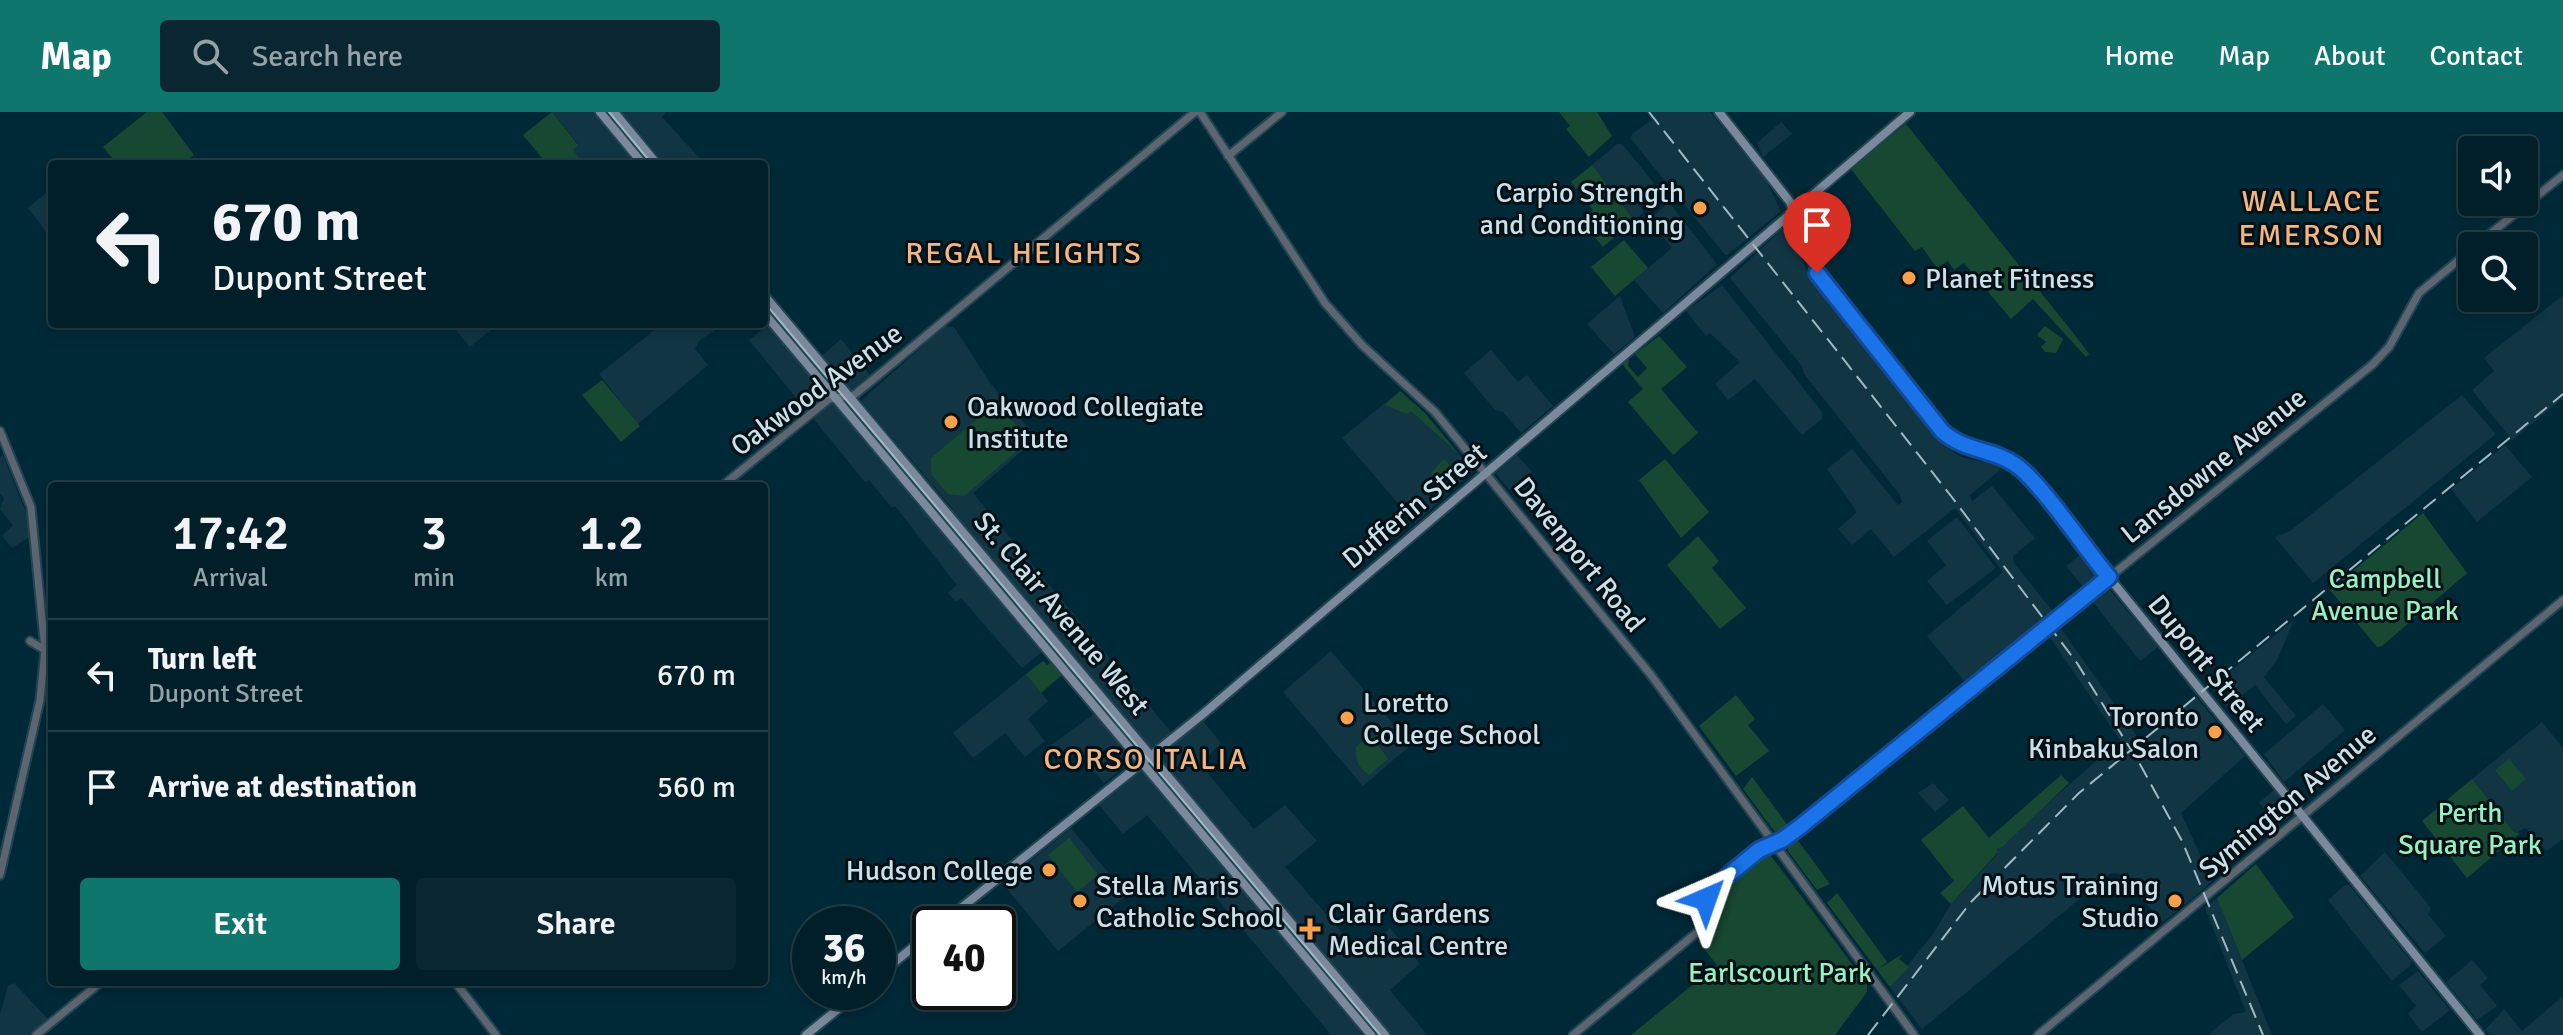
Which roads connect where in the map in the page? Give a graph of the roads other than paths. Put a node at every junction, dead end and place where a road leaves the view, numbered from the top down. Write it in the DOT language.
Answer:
graph roads {
  1 [pos="600,112"];
  2 [pos="614,112"];
  3 [pos="1198,112"];
  4 [pos="1282,112"];
  5 [pos="1719,112"];
  6 [pos="1910,112"];
  7 [pos="1228,156"];
  8 [pos="640,160"];
  9 [pos="654,160"];
  10 [pos="2563,175"];
  11 [pos="1793,211"];
  12 [pos="2493,232"];
  13 [pos="2458,260"];
  14 [pos="768,300"];
  15 [pos="768,318"];
  16 [pos="849,396"];
  17 [pos="834,398"];
  18 [pos="0,431"];
  19 [pos="1485,473"];
  20 [pos="727,482"];
  21 [pos="2109,577"];
  22 [pos="2563,600"];
  23 [pos="30,641"];
  24 [pos="45,650"];
  25 [pos="1151,755"];
  26 [pos="1141,762"];
  27 [pos="2302,816"];
  28 [pos="1774,843"];
  29 [pos="0,875"];
  30 [pos="963,906"];
  31 [pos="912,948"];
  32 [pos="896,961"];
  33 [pos="96,986"];
  34 [pos="458,986"];
  35 [pos="837,1010"];
  36 [pos="36,1035"];
  37 [pos="496,1035"];
  38 [pos="806,1035"];
  39 [pos="1371,1035"];
  40 [pos="1385,1035"];
  41 [pos="1573,1035"];
  42 [pos="1914,1035"];
  43 [pos="2038,1035"];
  44 [pos="2480,1035"];
  1 -- 8 [label="main road"];
  2 -- 9 [label="main road"];
  3 -- 7 [label="street, Davenport Road"];
  3 -- 16 [label="street, Oakwood Avenue"];
  4 -- 7 [label="street"];
  5 -- 11 [label="main road, Dupont Street"];
  6 -- 11 [label="main road, Dufferin Street"];
  7 -- 19 [label="street, Davenport Road"];
  10 -- 12 [label="street, Lansdowne Avenue"];
  11 -- 19 [label="main road, Dufferin Street"];
  11 -- 21 [label="main road, Dupont Street"];
  13 -- 21 [label="street, Lansdowne Avenue"];
  14 -- 16 [label="main road, St. Clair Avenue West"];
  15 -- 17 [label="main road, St. Clair Avenue West"];
  16 -- 17 [label="street, Oakwood Avenue"];
  16 -- 25 [label="main road, St. Clair Avenue West"];
  17 -- 20 [label="street, Oakwood Avenue"];
  17 -- 26 [label="main road, St. Clair Avenue West"];
  18 -- 24 [label="street"];
  19 -- 25 [label="main road, Dufferin Street"];
  19 -- 28 [label="street, Davenport Road"];
  21 -- 27 [label="main road, Dupont Street"];
  21 -- 28 [label="street, Lansdowne Avenue"];
  22 -- 27 [label="street, Symington Avenue"];
  23 -- 24 [label="street"];
  24 -- 29 [label="street"];
  25 -- 26 [label="main road, Dufferin Street"];
  25 -- 40 [label="main road, St. Clair Avenue West"];
  26 -- 30 [label="main road, Dufferin Street"];
  26 -- 39 [label="main road, St. Clair Avenue West"];
  27 -- 43 [label="street, Symington Avenue"];
  27 -- 44 [label="main road, Dupont Street"];
  28 -- 41 [label="street, Lansdowne Avenue"];
  28 -- 42 [label="street, Davenport Road"];
  31 -- 32 [label="main road"];
  33 -- 36 [label="street"];
  34 -- 37 [label="street"];
  35 -- 38 [label="main road"];
}
